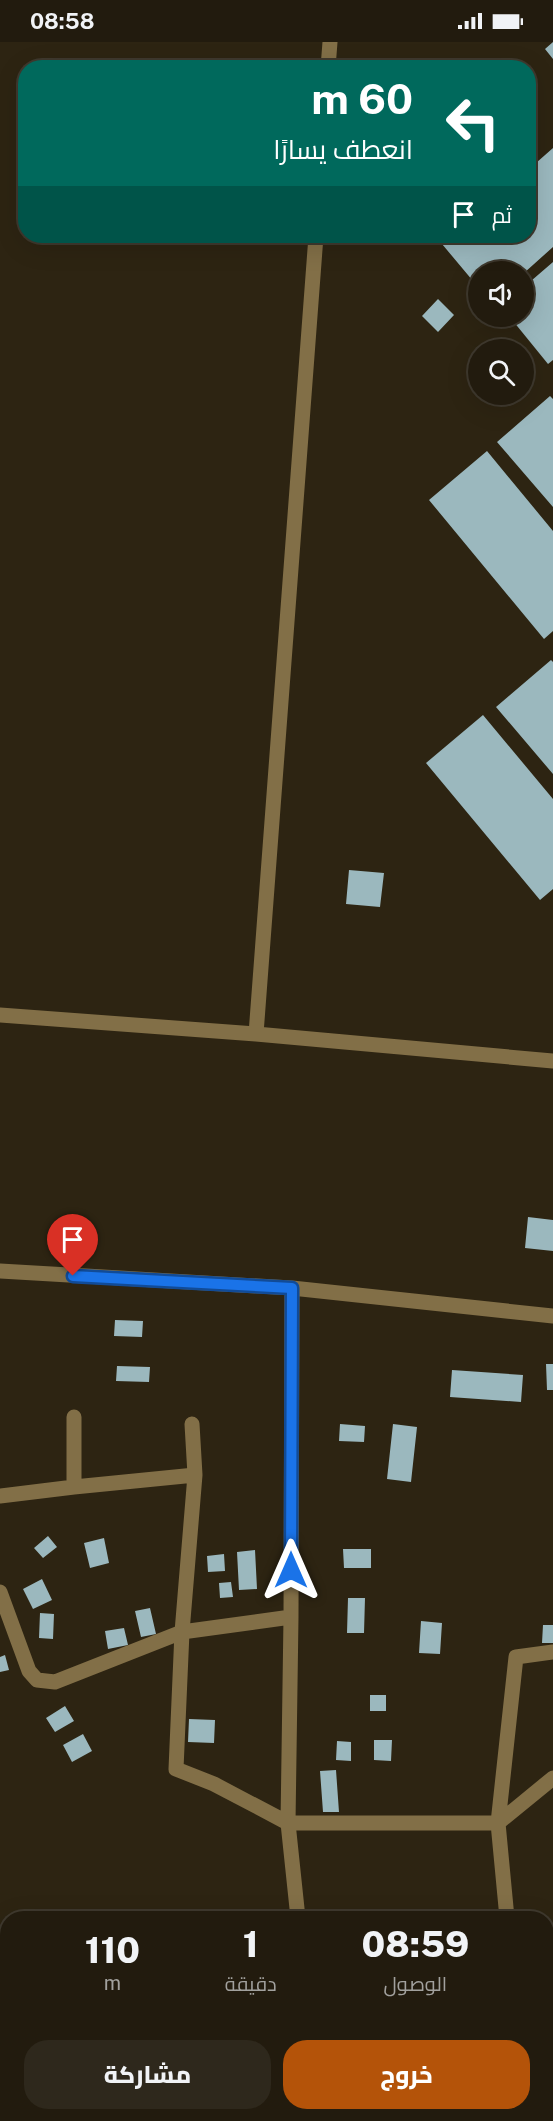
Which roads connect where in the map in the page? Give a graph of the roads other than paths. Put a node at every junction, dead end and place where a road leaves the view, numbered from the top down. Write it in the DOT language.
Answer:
graph roads {
  1 [pos="330,42"];
  2 [pos="329,60"];
  3 [pos="315,243"];
  4 [pos="0,1015"];
  5 [pos="256,1034"];
  6 [pos="553,1061"];
  7 [pos="0,1271"];
  8 [pos="292,1288"];
  9 [pos="553,1316"];
  10 [pos="74,1418"];
  11 [pos="192,1424"];
  12 [pos="195,1475"];
  13 [pos="74,1487"];
  14 [pos="0,1496"];
  15 [pos="0,1592"];
  16 [pos="291,1617"];
  17 [pos="182,1632"];
  18 [pos="553,1652"];
  19 [pos="553,1778"];
  20 [pos="288,1823"];
  21 [pos="498,1823"];
  22 [pos="297,1911"];
  23 [pos="506,1911"];
  1 -- 2 [label="street"];
  3 -- 5 [label="street"];
  4 -- 5 [label="street"];
  5 -- 6 [label="street"];
  7 -- 8 [label="street"];
  8 -- 9 [label="street"];
  8 -- 16 [label="street"];
  10 -- 13 [label="street"];
  11 -- 12 [label="street"];
  12 -- 13 [label="street"];
  12 -- 17 [label="street"];
  13 -- 14 [label="street"];
  15 -- 17 [label="street"];
  16 -- 17 [label="street"];
  16 -- 20 [label="street"];
  17 -- 20 [label="street"];
  18 -- 21 [label="street"];
  19 -- 21 [label="street"];
  20 -- 21 [label="street"];
  20 -- 22 [label="street"];
  21 -- 23 [label="street"];
}
